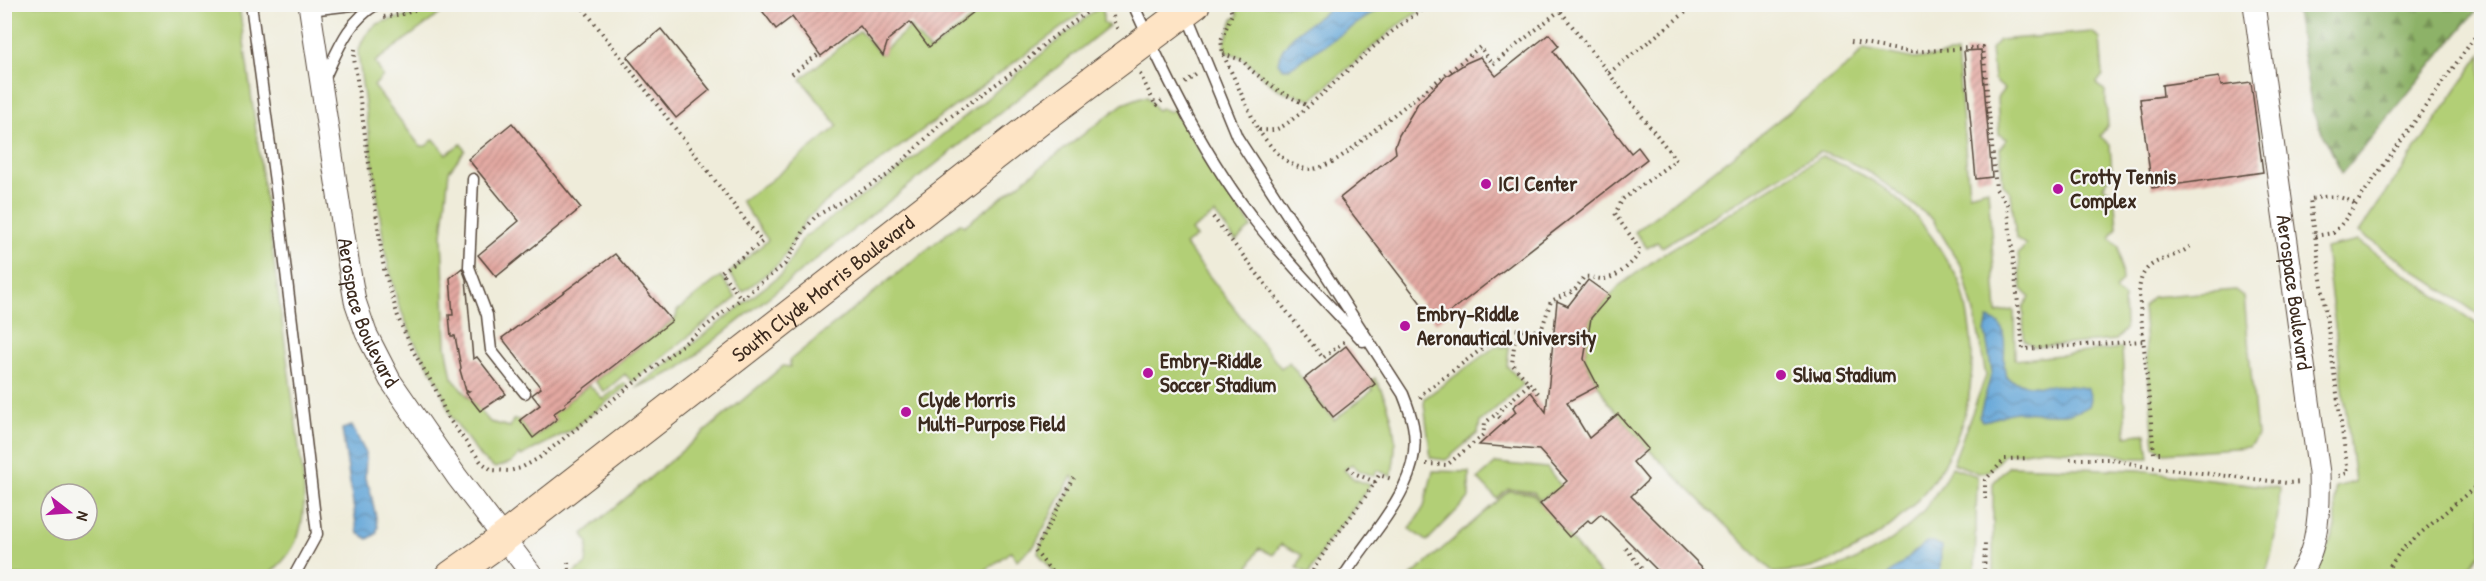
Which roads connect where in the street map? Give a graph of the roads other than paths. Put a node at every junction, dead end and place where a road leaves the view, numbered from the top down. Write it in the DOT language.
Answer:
graph roads {
  1 [pos="251,4"];
  2 [pos="361,4"];
  3 [pos="377,4"];
  4 [pos="1133,4"];
  5 [pos="2254,4"];
  6 [pos="310,7"];
  7 [pos="1188,7"];
  8 [pos="1149,40"];
  9 [pos="321,85"];
  10 [pos="473,179"];
  11 [pos="1383,362"];
  12 [pos="525,393"];
  13 [pos="504,537"];
  14 [pos="294,576"];
  15 [pos="451,576"];
  16 [pos="533,576"];
  17 [pos="1344,576"];
  18 [pos="2299,576"];
  1 -- 14 [label="lane"];
  2 -- 6 [label="lane"];
  3 -- 9 [label="lane"];
  4 -- 8 [label="lane"];
  5 -- 18 [label="street, Aerospace Boulevard"];
  6 -- 9 [label="street, Aerospace Boulevard"];
  7 -- 8 [label="main road, South Clyde Morris Boulevard"];
  7 -- 11 [label="lane"];
  8 -- 11 [label="lane"];
  8 -- 13 [label="main road, South Clyde Morris Boulevard"];
  9 -- 13 [label="street, Aerospace Boulevard"];
  10 -- 12 [label="lane"];
  11 -- 17 [label="lane"];
  13 -- 15 [label="main road, South Clyde Morris Boulevard"];
  13 -- 16 [label="street, Aerospace Boulevard"];
}
